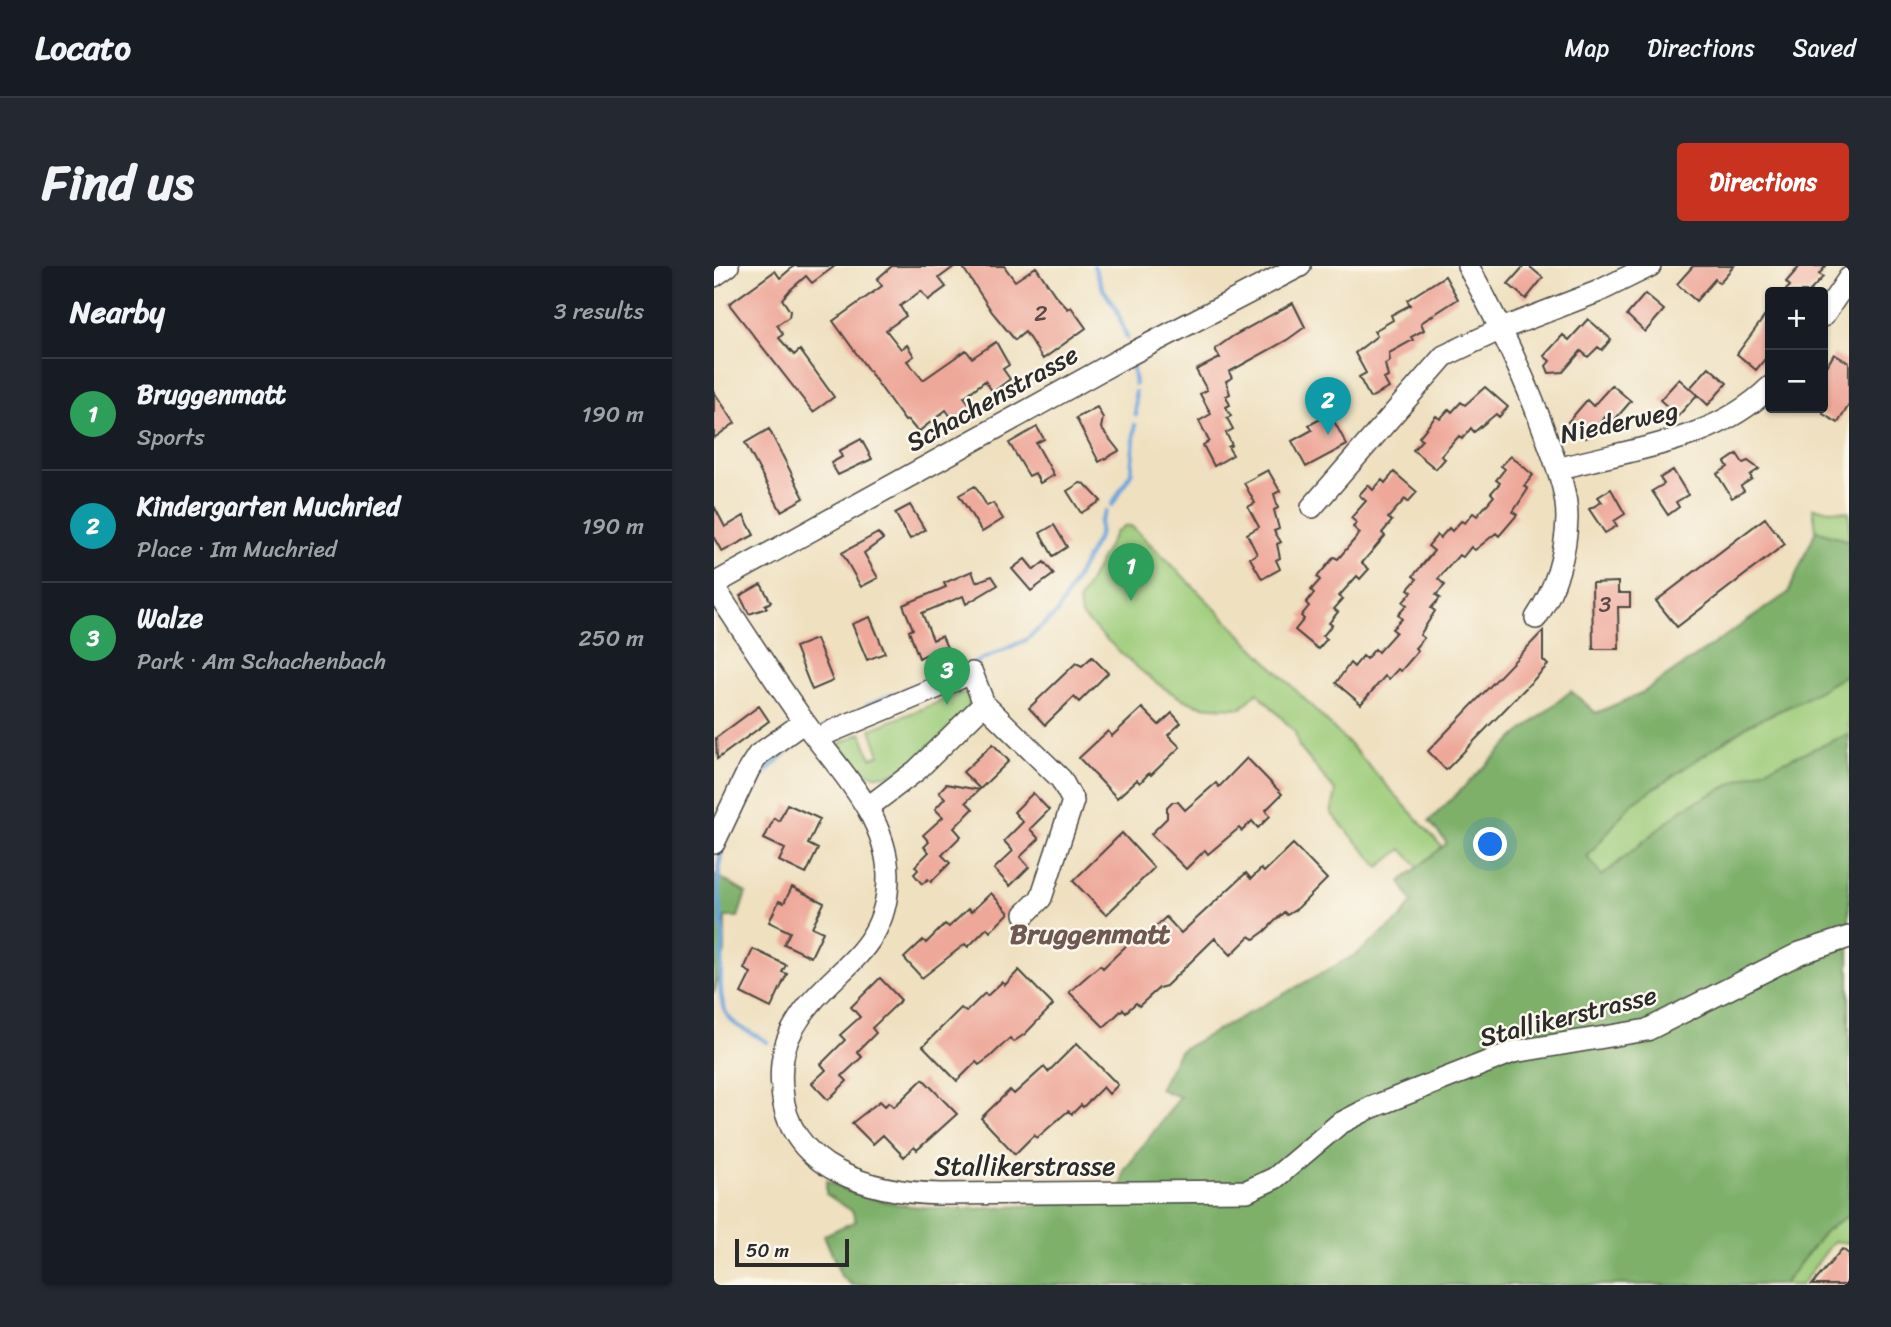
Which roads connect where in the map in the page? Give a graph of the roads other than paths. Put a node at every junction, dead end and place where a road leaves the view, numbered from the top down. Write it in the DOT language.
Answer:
graph roads {
  1 [pos="727,266"];
  2 [pos="1300,266"];
  3 [pos="1468,266"];
  4 [pos="1650,266"];
  5 [pos="714,276"];
  6 [pos="1849,278"];
  7 [pos="1828,309"];
  8 [pos="1502,329"];
  9 [pos="1765,391"];
  10 [pos="1558,469"];
  11 [pos="1312,507"];
  12 [pos="714,586"];
  13 [pos="1536,618"];
  14 [pos="984,704"];
  15 [pos="804,722"];
  16 [pos="830,733"];
  17 [pos="867,808"];
  18 [pos="720,813"];
  19 [pos="714,844"];
  20 [pos="1025,914"];
  21 [pos="1849,937"];
  1 -- 5 [label="street"];
  2 -- 12 [label="street, Schachenstrasse"];
  3 -- 8 [label="street, Niederweg"];
  4 -- 8 [label="street"];
  6 -- 7 [label="street"];
  8 -- 10 [label="street, Niederweg"];
  8 -- 11 [label="street"];
  9 -- 10 [label="street, Niederweg"];
  10 -- 13 [label="street"];
  12 -- 15 [label="street, Stallikerstrasse"];
  14 -- 16 [label="street"];
  14 -- 17 [label="street"];
  14 -- 20 [label="street"];
  15 -- 17 [label="street, Stallikerstrasse"];
  15 -- 18 [label="street"];
  17 -- 21 [label="street, Stallikerstrasse"];
  18 -- 19 [label="street"];
}
